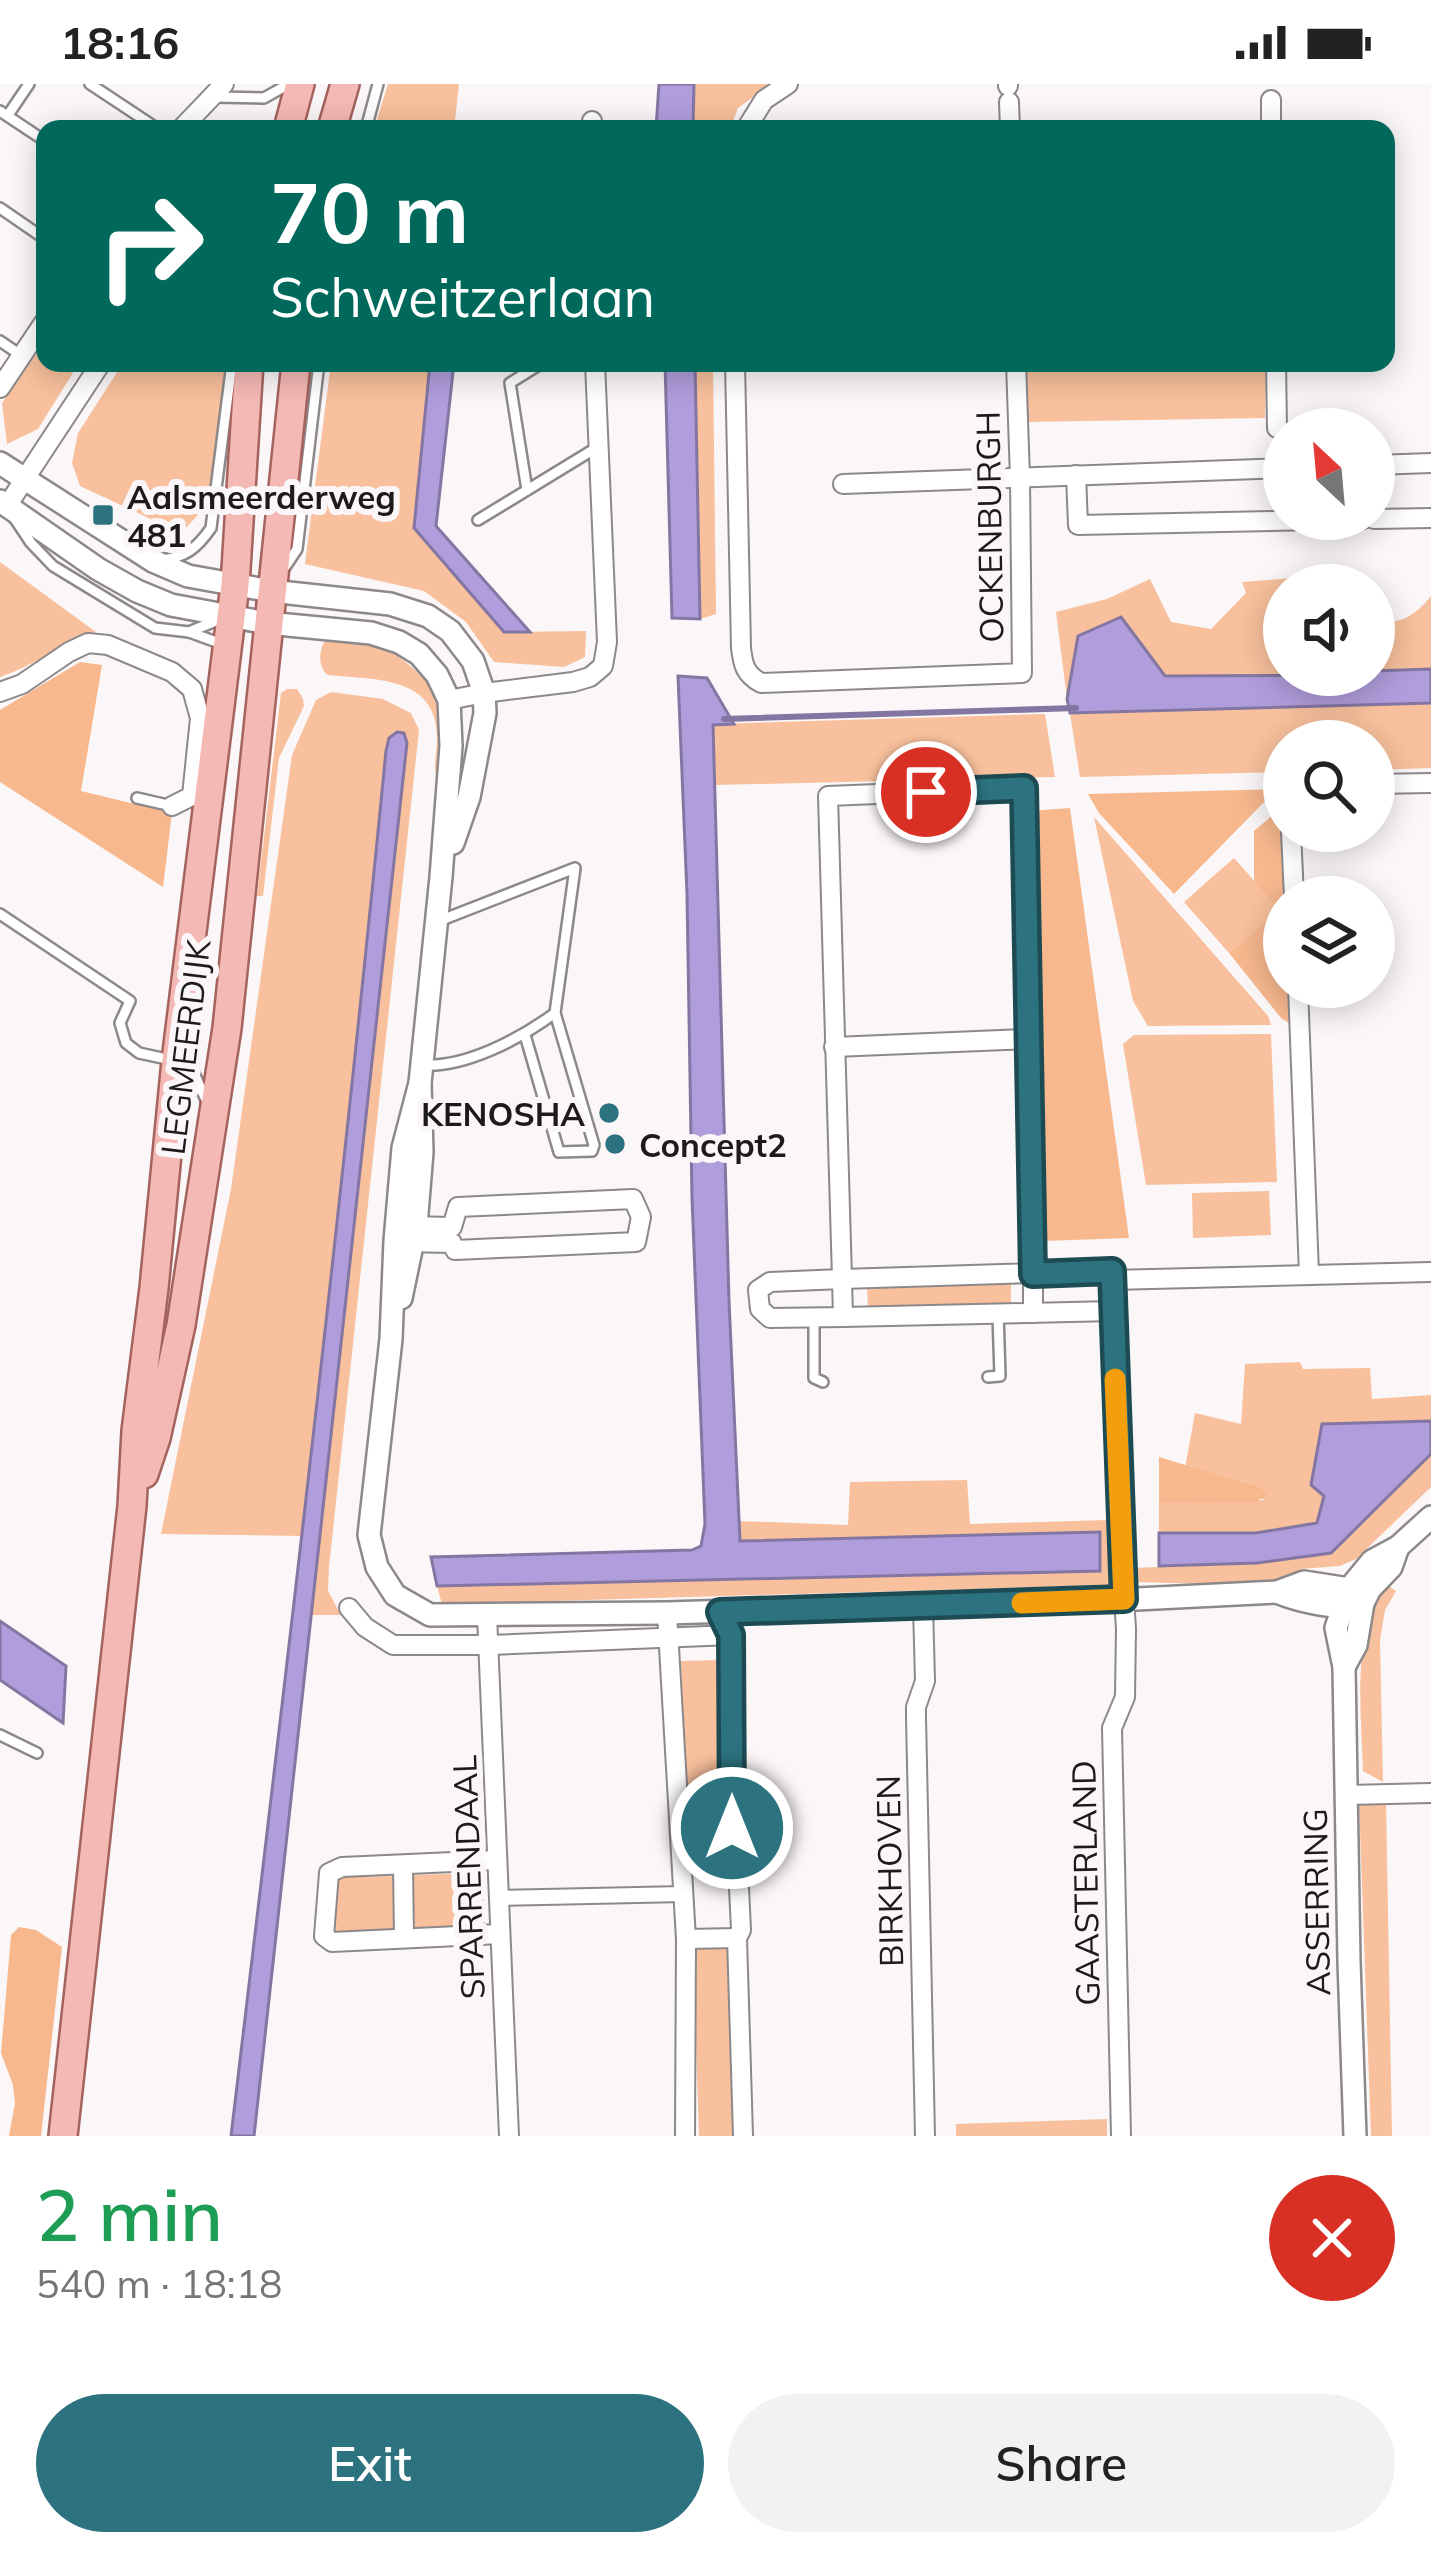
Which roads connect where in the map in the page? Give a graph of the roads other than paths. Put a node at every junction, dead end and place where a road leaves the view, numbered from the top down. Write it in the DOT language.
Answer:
graph roads {
  1 [pos="29,84"];
  2 [pos="90,84"];
  3 [pos="295,84"];
  4 [pos="345,84"];
  5 [pos="378,84"];
  6 [pos="788,84"];
  7 [pos="218,90"];
  8 [pos="1271,100"];
  9 [pos="4,113"];
  10 [pos="144,120"];
  11 [pos="190,120"];
  12 [pos="278,120"];
  13 [pos="289,120"];
  14 [pos="335,120"];
  15 [pos="368,120"];
  16 [pos="752,120"];
  17 [pos="1271,120"];
  18 [pos="36,135"];
  19 [pos="0,208"];
  20 [pos="36,233"];
  21 [pos="36,335"];
  22 [pos="0,341"];
  23 [pos="22,356"];
  24 [pos="95,372"];
  25 [pos="231,372"];
  26 [pos="249,372"];
  27 [pos="294,372"];
  28 [pos="318,372"];
  29 [pos="527,372"];
  30 [pos="595,372"];
  31 [pos="735,372"];
  32 [pos="1016,372"];
  33 [pos="1276,372"];
  34 [pos="0,388"];
  35 [pos="1277,408"];
  36 [pos="598,446"];
  37 [pos="0,463"];
  38 [pos="1431,463"];
  39 [pos="1395,464"];
  40 [pos="1263,469"];
  41 [pos="1076,475"];
  42 [pos="1020,478"];
  43 [pos="25,479"];
  44 [pos="843,484"];
  45 [pos="527,490"];
  46 [pos="4,504"];
  47 [pos="1431,518"];
  48 [pos="1395,519"];
  49 [pos="478,520"];
  50 [pos="1263,521"];
  51 [pos="153,561"];
  52 [pos="250,603"];
  53 [pos="189,632"];
  54 [pos="226,645"];
  55 [pos="0,692"];
  56 [pos="484,693"];
  57 [pos="449,700"];
  58 [pos="1431,783"];
  59 [pos="1395,784"];
  60 [pos="137,797"];
  61 [pos="172,806"];
  62 [pos="441,877"];
  63 [pos="0,914"];
  64 [pos="436,922"];
  65 [pos="1299,1008"];
  66 [pos="555,1013"];
  67 [pos="525,1035"];
  68 [pos="1027,1040"];
  69 [pos="834,1047"];
  70 [pos="176,1061"];
  71 [pos="421,1074"];
  72 [pos="213,1118"];
  73 [pos="405,1234"];
  74 [pos="452,1235"];
  75 [pos="1431,1272"];
  76 [pos="1033,1274"];
  77 [pos="1309,1274"];
  78 [pos="1112,1275"];
  79 [pos="842,1280"];
  80 [pos="1114,1311"];
  81 [pos="998,1313"];
  82 [pos="1033,1313"];
  83 [pos="814,1317"];
  84 [pos="843,1317"];
  85 [pos="988,1377"];
  86 [pos="823,1382"];
  87 [pos="132,1506"];
  88 [pos="1431,1517"];
  89 [pos="1124,1599"];
  90 [pos="1351,1600"];
  91 [pos="922,1606"];
  92 [pos="350,1608"];
  93 [pos="720,1612"];
  94 [pos="668,1613"];
  95 [pos="487,1615"];
  96 [pos="731,1635"];
  97 [pos="670,1638"];
  98 [pos="490,1645"];
  99 [pos="0,1735"];
  100 [pos="37,1754"];
  101 [pos="1431,1793"];
  102 [pos="1348,1795"];
  103 [pos="732,1839"];
  104 [pos="682,1840"];
  105 [pos="497,1860"];
  106 [pos="403,1866"];
  107 [pos="684,1894"];
  108 [pos="499,1898"];
  109 [pos="500,1934"];
  110 [pos="404,1937"];
  111 [pos="737,1938"];
  112 [pos="686,1939"];
  113 [pos="63,2136"];
  114 [pos="509,2136"];
  115 [pos="685,2136"];
  116 [pos="743,2136"];
  117 [pos="925,2136"];
  118 [pos="1121,2136"];
  119 [pos="1355,2136"];
  1 -- 9 [label="lane"];
  2 -- 10 [label="lane"];
  3 -- 7 [label="lane"];
  3 -- 12 [label="lane"];
  3 -- 13 [label="main road"];
  4 -- 14 [label="main road"];
  5 -- 15 [label="lane"];
  6 -- 16 [label="street"];
  7 -- 11 [label="street"];
  8 -- 17 [label="street"];
  9 -- 18 [label="lane"];
  19 -- 20 [label="lane"];
  21 -- 23 [label="street"];
  22 -- 23 [label="lane"];
  23 -- 34 [label="street"];
  24 -- 43 [label="street"];
  25 -- 51 [label="lane"];
  26 -- 52 [label="main road, LEGMEERDIJK"];
  27 -- 52 [label="main road, LEGMEERDIJK"];
  28 -- 52 [label="lane, LEGMEERDIJK"];
  29 -- 45 [label="lane"];
  30 -- 36 [label="street"];
  31 -- 42 [label="street, OCKENBURGH"];
  32 -- 42 [label="street, OCKENBURGH"];
  33 -- 35 [label="street"];
  36 -- 45 [label="lane"];
  36 -- 56 [label="street"];
  37 -- 43 [label="street"];
  38 -- 39 [label="street"];
  40 -- 41 [label="street"];
  41 -- 42 [label="street"];
  41 -- 50 [label="street"];
  42 -- 44 [label="street"];
  43 -- 46 [label="street"];
  43 -- 51 [label="street"];
  45 -- 49 [label="lane"];
  46 -- 52 [label="street"];
  46 -- 53 [label="lane"];
  47 -- 48 [label="street"];
  51 -- 52 [label="street"];
  52 -- 53 [label="lane"];
  52 -- 54 [label="main road, LEGMEERDIJK"];
  52 -- 56 [label="street"];
  52 -- 57 [label="street"];
  52 -- 72 [label="main road, LEGMEERDIJK"];
  53 -- 54 [label="lane"];
  54 -- 70 [label="main road, LEGMEERDIJK"];
  55 -- 61 [label="street"];
  56 -- 57 [label="street"];
  56 -- 62 [label="street"];
  57 -- 62 [label="street"];
  58 -- 59 [label="street"];
  60 -- 61 [label="lane"];
  62 -- 64 [label="street"];
  63 -- 70 [label="lane"];
  64 -- 66 [label="lane"];
  64 -- 71 [label="street"];
  65 -- 77 [label="street"];
  66 -- 67 [label="lane"];
  66 -- 67 [label="lane"];
  67 -- 71 [label="lane"];
  68 -- 69 [label="street"];
  68 -- 69 [label="street"];
  68 -- 76 [label="street"];
  69 -- 79 [label="street"];
  70 -- 72 [label="lane"];
  70 -- 87 [label="main road, LEGMEERDIJK"];
  71 -- 73 [label="street"];
  72 -- 87 [label="main road, LEGMEERDIJK"];
  73 -- 74 [label="street"];
  73 -- 95 [label="street"];
  74 -- 74 [label="street"];
  75 -- 77 [label="street"];
  76 -- 78 [label="street"];
  76 -- 79 [label="street"];
  76 -- 82 [label="street"];
  77 -- 78 [label="street"];
  78 -- 80 [label="street, GAASTERLAND"];
  79 -- 83 [label="street"];
  79 -- 84 [label="street"];
  80 -- 82 [label="street"];
  80 -- 89 [label="street, GAASTERLAND"];
  81 -- 82 [label="street"];
  81 -- 84 [label="street"];
  81 -- 85 [label="lane"];
  83 -- 84 [label="street"];
  83 -- 86 [label="lane"];
  87 -- 113 [label="main road, LEGMEERDIJK"];
  88 -- 90 [label="street"];
  89 -- 90 [label="street"];
  89 -- 91 [label="street"];
  89 -- 118 [label="street, GAASTERLAND"];
  90 -- 102 [label="street, ASSERRING"];
  91 -- 93 [label="street"];
  91 -- 117 [label="street, BIRKHOVEN"];
  92 -- 98 [label="street"];
  93 -- 94 [label="street"];
  93 -- 96 [label="street"];
  94 -- 95 [label="street"];
  94 -- 97 [label="street"];
  95 -- 98 [label="street, SPARRENDAAL"];
  96 -- 97 [label="street"];
  96 -- 103 [label="street"];
  97 -- 98 [label="street"];
  97 -- 104 [label="street"];
  98 -- 105 [label="street, SPARRENDAAL"];
  99 -- 100 [label="lane"];
  101 -- 102 [label="street"];
  102 -- 119 [label="street, ASSERRING"];
  103 -- 104 [label="street"];
  103 -- 111 [label="street"];
  104 -- 107 [label="street"];
  105 -- 106 [label="street"];
  105 -- 108 [label="street, SPARRENDAAL"];
  106 -- 110 [label="street"];
  106 -- 110 [label="street"];
  107 -- 108 [label="street"];
  107 -- 112 [label="street"];
  108 -- 109 [label="street, SPARRENDAAL"];
  109 -- 110 [label="street"];
  109 -- 114 [label="street, SPARRENDAAL"];
  111 -- 112 [label="street"];
  111 -- 116 [label="street"];
  112 -- 115 [label="street"];
}
